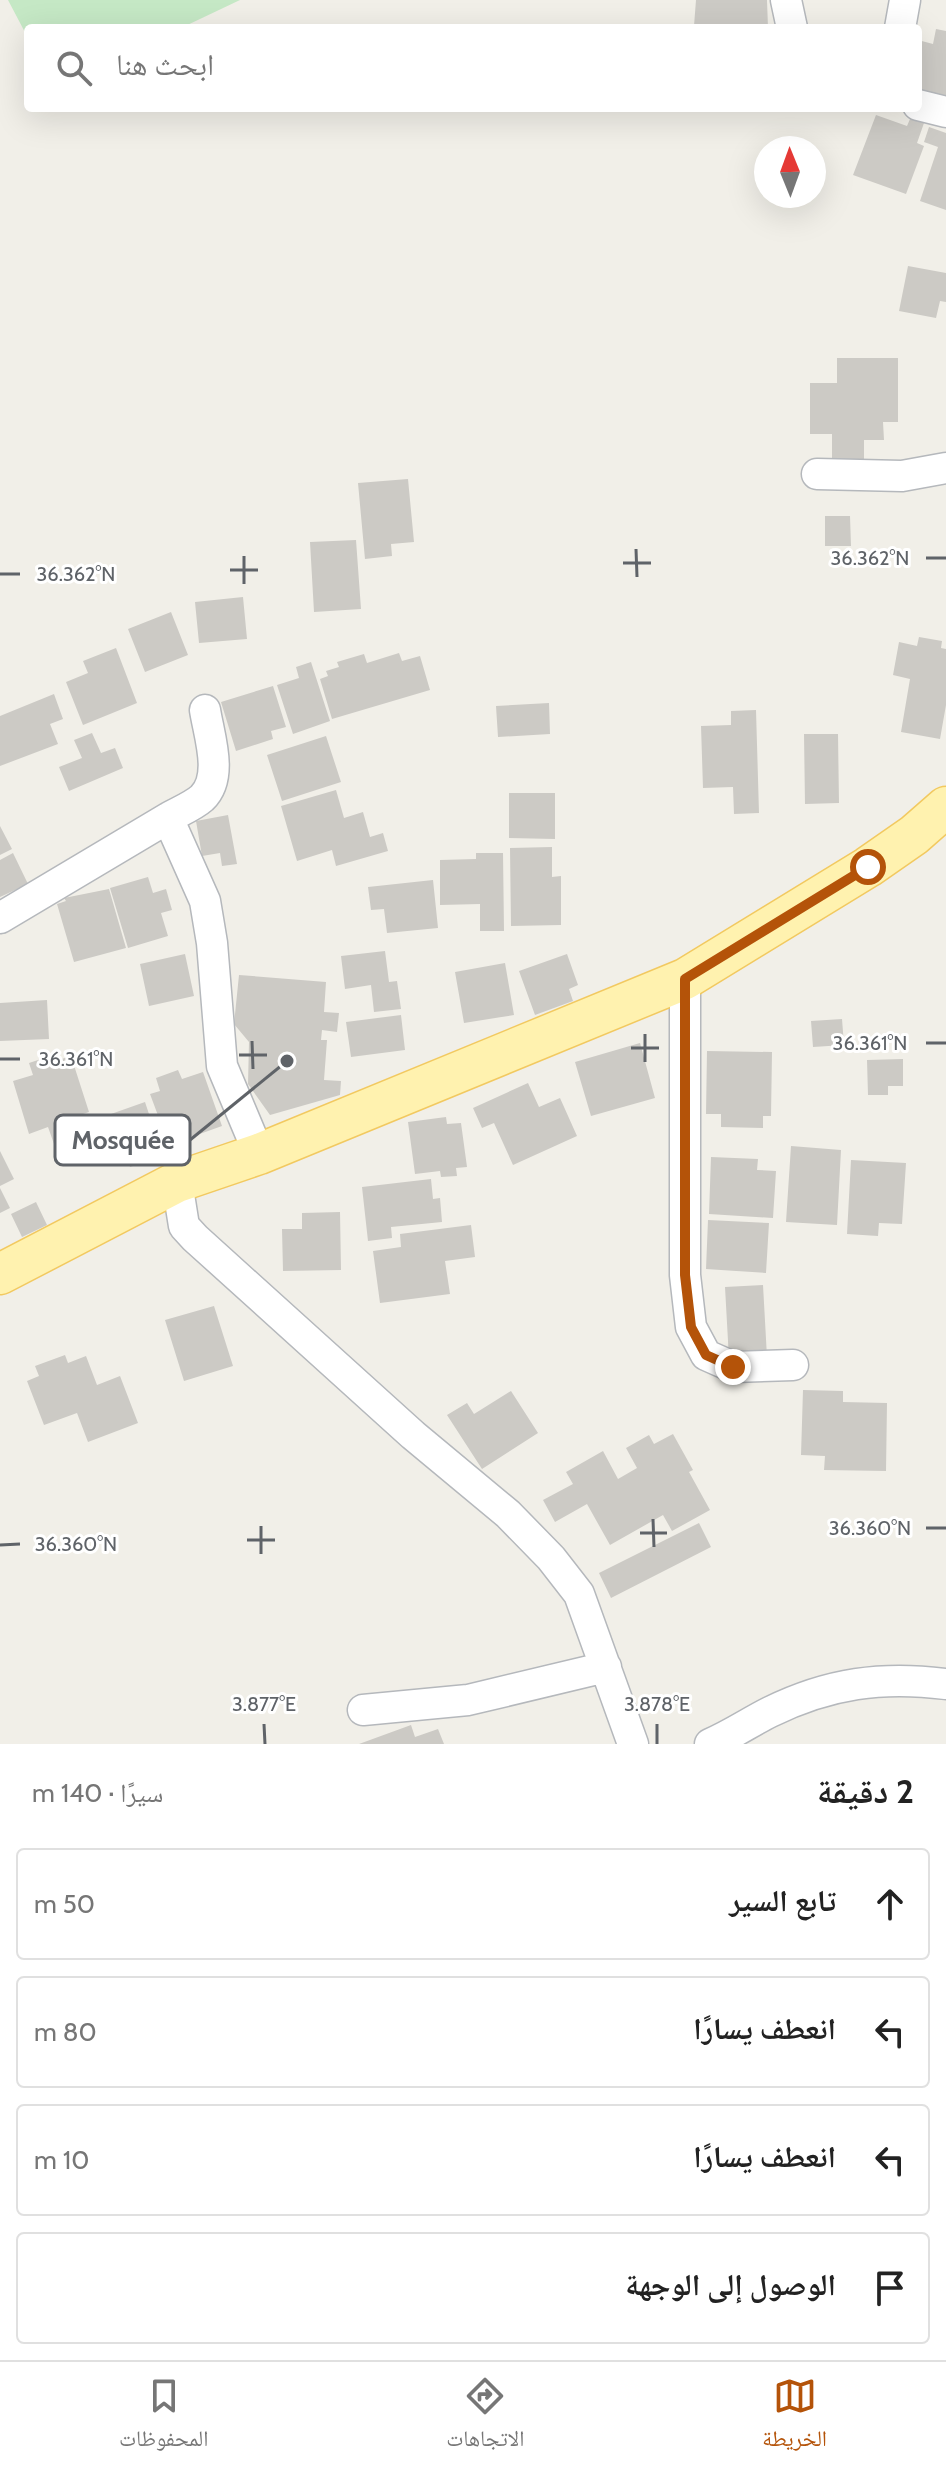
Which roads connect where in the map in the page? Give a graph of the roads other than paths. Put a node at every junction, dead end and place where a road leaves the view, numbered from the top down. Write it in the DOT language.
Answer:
graph roads {
  1 [pos="786,0"];
  2 [pos="905,0"];
  3 [pos="791,24"];
  4 [pos="901,24"];
  5 [pos="922,106"];
  6 [pos="946,112"];
  7 [pos="946,468"];
  8 [pos="817,474"];
  9 [pos="205,710"];
  10 [pos="946,807"];
  11 [pos="168,818"];
  12 [pos="0,918"];
  13 [pos="685,979"];
  14 [pos="259,1154"];
  15 [pos="177,1182"];
  16 [pos="0,1274"];
  17 [pos="793,1365"];
  18 [pos="606,1667"];
  19 [pos="946,1684"];
  20 [pos="363,1710"];
  21 [pos="633,1744"];
  22 [pos="710,1744"];
  1 -- 3 [label="street"];
  2 -- 4 [label="street"];
  5 -- 6 [label="street"];
  7 -- 8 [label="street"];
  9 -- 11 [label="street"];
  10 -- 13 [label="main road"];
  11 -- 12 [label="street"];
  11 -- 14 [label="street"];
  13 -- 14 [label="main road"];
  13 -- 17 [label="street"];
  14 -- 15 [label="main road"];
  15 -- 16 [label="main road"];
  15 -- 18 [label="street"];
  18 -- 20 [label="street"];
  18 -- 21 [label="street"];
  19 -- 22 [label="street"];
}
